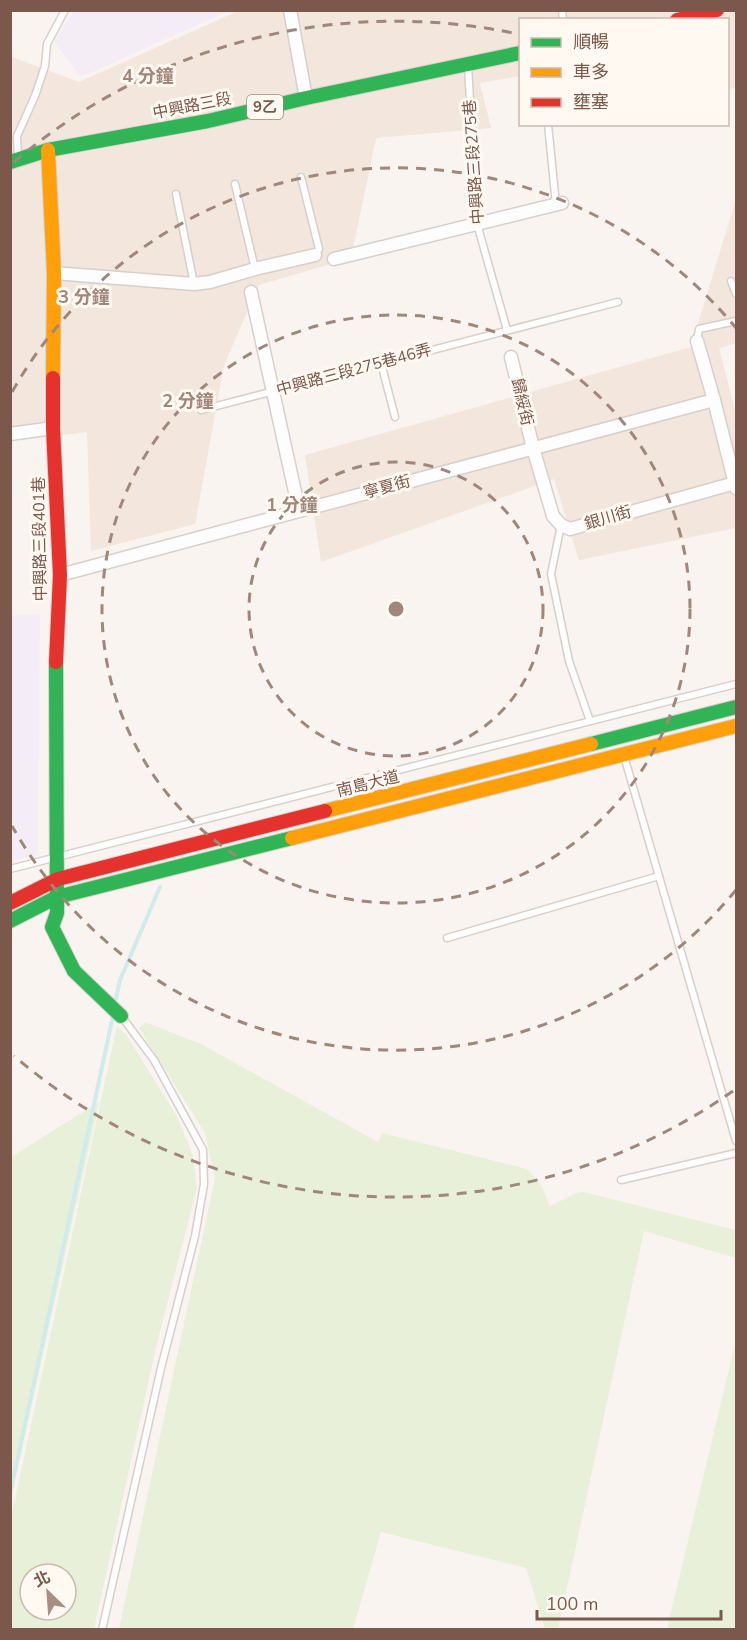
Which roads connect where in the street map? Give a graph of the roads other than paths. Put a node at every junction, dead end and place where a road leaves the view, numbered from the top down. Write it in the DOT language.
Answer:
graph roads {
  1 [pos="65,10"];
  2 [pos="290,10"];
  3 [pos="717,10"];
  4 [pos="685,18"];
  5 [pos="519,53"];
  6 [pos="468,63"];
  7 [pos="306,98"];
  8 [pos="548,126"];
  9 [pos="48,150"];
  10 [pos="14,162"];
  11 [pos="301,177"];
  12 [pos="235,184"];
  13 [pos="176,194"];
  14 [pos="559,204"];
  15 [pos="477,224"];
  16 [pos="315,255"];
  17 [pos="334,259"];
  18 [pos="255,269"];
  19 [pos="54,273"];
  20 [pos="731,281"];
  21 [pos="194,284"];
  22 [pos="251,292"];
  23 [pos="736,294"];
  24 [pos="618,302"];
  25 [pos="736,321"];
  26 [pos="507,330"];
  27 [pos="697,341"];
  28 [pos="511,357"];
  29 [pos="381,363"];
  30 [pos="272,392"];
  31 [pos="714,400"];
  32 [pos="201,410"];
  33 [pos="395,417"];
  34 [pos="53,428"];
  35 [pos="10,434"];
  36 [pos="533,448"];
  37 [pos="736,485"];
  38 [pos="299,510"];
  39 [pos="561,525"];
  40 [pos="60,575"];
  41 [pos="736,684"];
  42 [pos="736,707"];
  43 [pos="590,721"];
  44 [pos="736,726"];
  45 [pos="624,756"];
  46 [pos="57,857"];
  47 [pos="10,869"];
  48 [pos="660,876"];
  49 [pos="58,879"];
  50 [pos="57,897"];
  51 [pos="10,903"];
  52 [pos="10,921"];
  53 [pos="447,938"];
  54 [pos="121,1016"];
  55 [pos="736,1141"];
  56 [pos="736,1153"];
  57 [pos="621,1180"];
  58 [pos="102,1629"];
  1 -- 10 [label="lane"];
  2 -- 7 [label="street"];
  3 -- 4 [label="street"];
  5 -- 6 [label="street, 中興路三段 / 9乙"];
  6 -- 7 [label="street, 中興路三段 / 9乙"];
  6 -- 15 [label="lane, 中興路三段275巷"];
  7 -- 9 [label="street, 中興路三段 / 9乙"];
  8 -- 14 [label="lane"];
  9 -- 10 [label="street, 中興路三段 / 9乙"];
  9 -- 19 [label="street, 中興路三段401巷"];
  11 -- 16 [label="lane"];
  12 -- 18 [label="lane"];
  13 -- 21 [label="lane"];
  14 -- 15 [label="street"];
  15 -- 17 [label="street"];
  15 -- 26 [label="lane, 中興路三段275巷"];
  16 -- 18 [label="street"];
  18 -- 21 [label="street"];
  19 -- 21 [label="street"];
  19 -- 34 [label="street, 中興路三段401巷"];
  20 -- 23 [label="lane"];
  22 -- 30 [label="street"];
  24 -- 26 [label="lane, 中興路三段275巷46弄"];
  25 -- 27 [label="lane"];
  26 -- 29 [label="lane, 中興路三段275巷46弄"];
  27 -- 31 [label="street"];
  28 -- 36 [label="street, 歸綏街"];
  29 -- 30 [label="lane, 中興路三段275巷46弄"];
  29 -- 33 [label="lane"];
  30 -- 32 [label="lane, 中興路三段275巷46弄"];
  30 -- 38 [label="street"];
  31 -- 36 [label="street, 寧夏街"];
  31 -- 37 [label="street"];
  34 -- 35 [label="street"];
  34 -- 40 [label="street, 中興路三段401巷"];
  36 -- 38 [label="street, 寧夏街"];
  36 -- 39 [label="street, 銀川街"];
  37 -- 39 [label="street, 銀川街"];
  38 -- 40 [label="street, 寧夏街"];
  39 -- 43 [label="lane"];
  40 -- 46 [label="street, 中興路三段401巷"];
  41 -- 43 [label="lane"];
  42 -- 49 [label="street, 南島大道"];
  43 -- 46 [label="lane"];
  44 -- 45 [label="street"];
  45 -- 48 [label="lane"];
  45 -- 50 [label="street"];
  46 -- 47 [label="lane"];
  46 -- 49 [label="street, 中興路三段401巷"];
  48 -- 53 [label="lane"];
  48 -- 55 [label="lane"];
  49 -- 50 [label="street, 中興路三段401巷"];
  49 -- 51 [label="street, 南島大道"];
  50 -- 52 [label="street"];
  50 -- 54 [label="street, 中興路三段401巷"];
  54 -- 58 [label="lane"];
  56 -- 57 [label="lane"];
}
